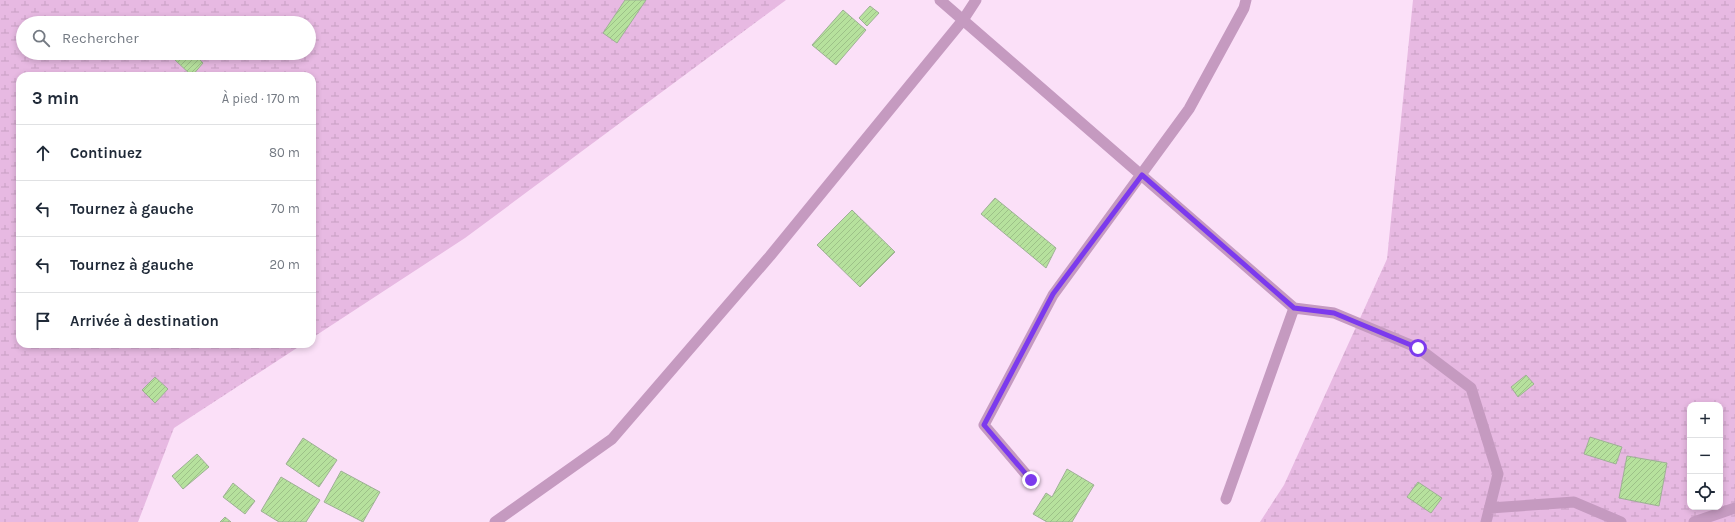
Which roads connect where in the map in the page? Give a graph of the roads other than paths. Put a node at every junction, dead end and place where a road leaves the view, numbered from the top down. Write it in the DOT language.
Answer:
graph roads {
  1 [pos="940,0"];
  2 [pos="976,0"];
  3 [pos="1246,0"];
  4 [pos="963,20"];
  5 [pos="1142,175"];
  6 [pos="1294,308"];
  7 [pos="1031,480"];
  8 [pos="1226,499"];
  9 [pos="1490,508"];
  10 [pos="1735,508"];
  11 [pos="495,522"];
  12 [pos="1486,522"];
  13 [pos="1621,522"];
  14 [pos="1694,522"];
  1 -- 4 [label="street"];
  2 -- 4 [label="street"];
  3 -- 5 [label="street"];
  4 -- 5 [label="street"];
  4 -- 11 [label="street"];
  5 -- 6 [label="street"];
  5 -- 7 [label="street"];
  6 -- 8 [label="street"];
  6 -- 9 [label="street"];
  9 -- 12 [label="street"];
  9 -- 13 [label="street"];
  10 -- 14 [label="street"];
}
